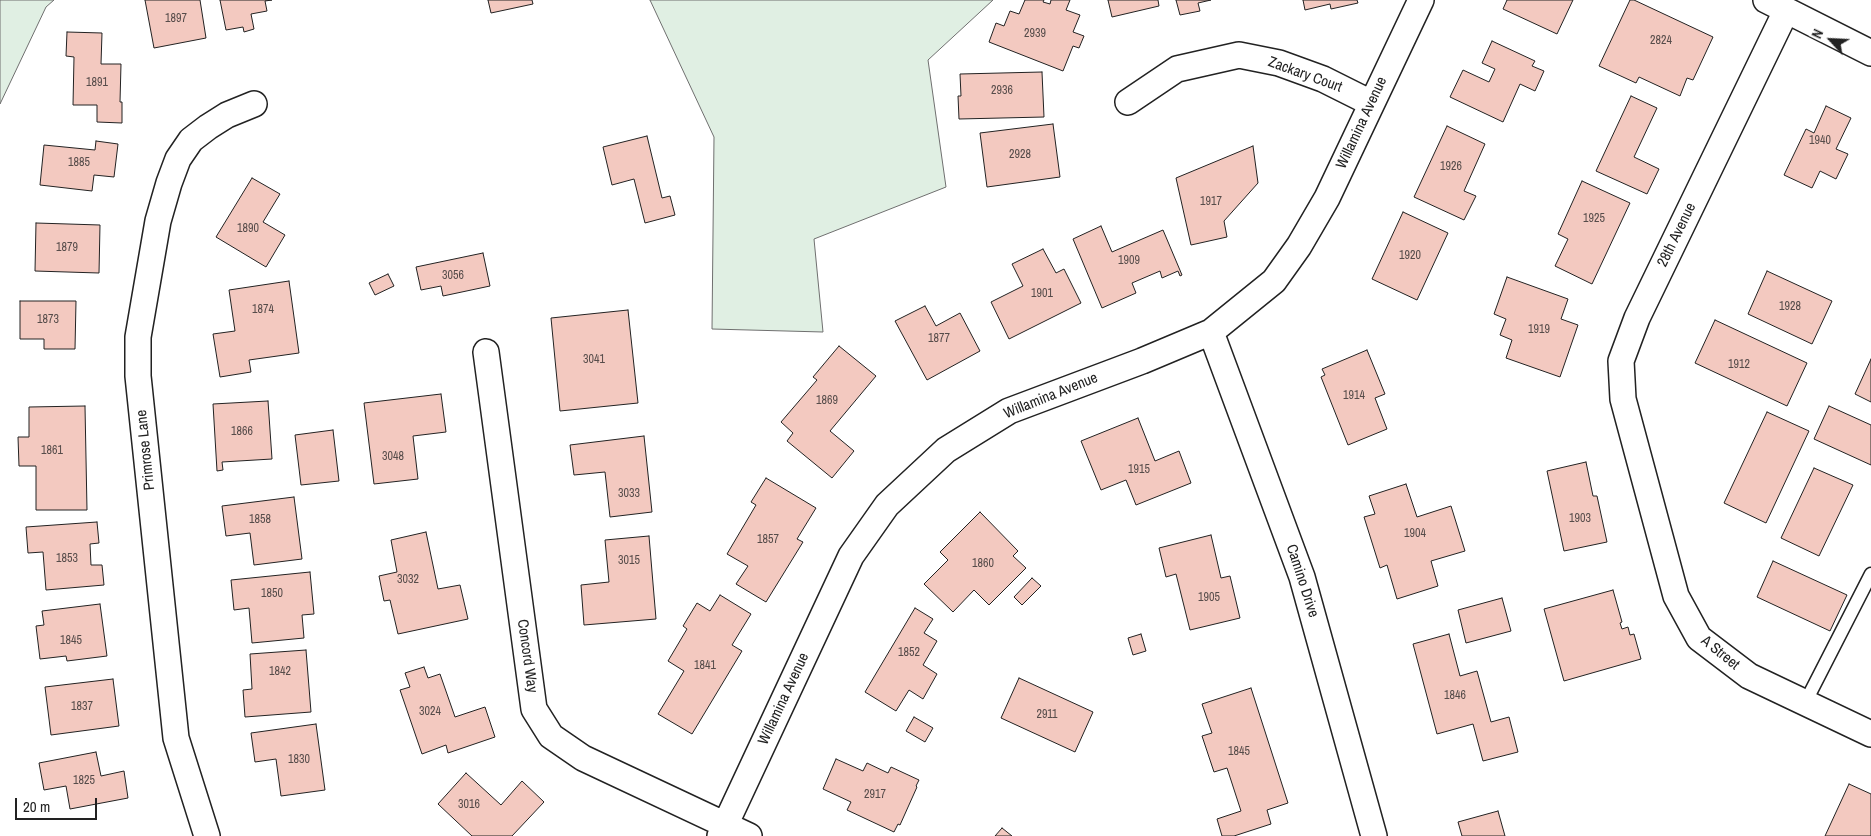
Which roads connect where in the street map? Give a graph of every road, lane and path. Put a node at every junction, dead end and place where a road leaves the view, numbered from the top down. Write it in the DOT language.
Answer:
graph roads {
  1 [pos="1421,0"];
  2 [pos="1776,5"];
  3 [pos="1871,53"];
  4 [pos="1128,102"];
  5 [pos="1371,102"];
  6 [pos="254,104"];
  7 [pos="1211,332"];
  8 [pos="486,352"];
  9 [pos="1642,471"];
  10 [pos="1871,574"];
  11 [pos="1805,703"];
  12 [pos="1871,734"];
  13 [pos="723,830"];
  14 [pos="207,836"];
  15 [pos="749,836"];
  16 [pos="1374,836"];
  1 -- 5 [label="street, Willamina Avenue"];
  2 -- 3 [label="street"];
  2 -- 9 [label="street, 28th Avenue"];
  4 -- 5 [label="street, Zackary Court"];
  5 -- 7 [label="street, Willamina Avenue"];
  6 -- 14 [label="street, Primrose Lane"];
  7 -- 13 [label="street, Willamina Avenue"];
  7 -- 16 [label="street, Camino Drive"];
  8 -- 13 [label="street, Concord Way"];
  9 -- 11 [label="street, A Street"];
  10 -- 11 [label="lane"];
  11 -- 12 [label="street, A Street"];
  13 -- 15 [label="street, Concord Way"];
}
